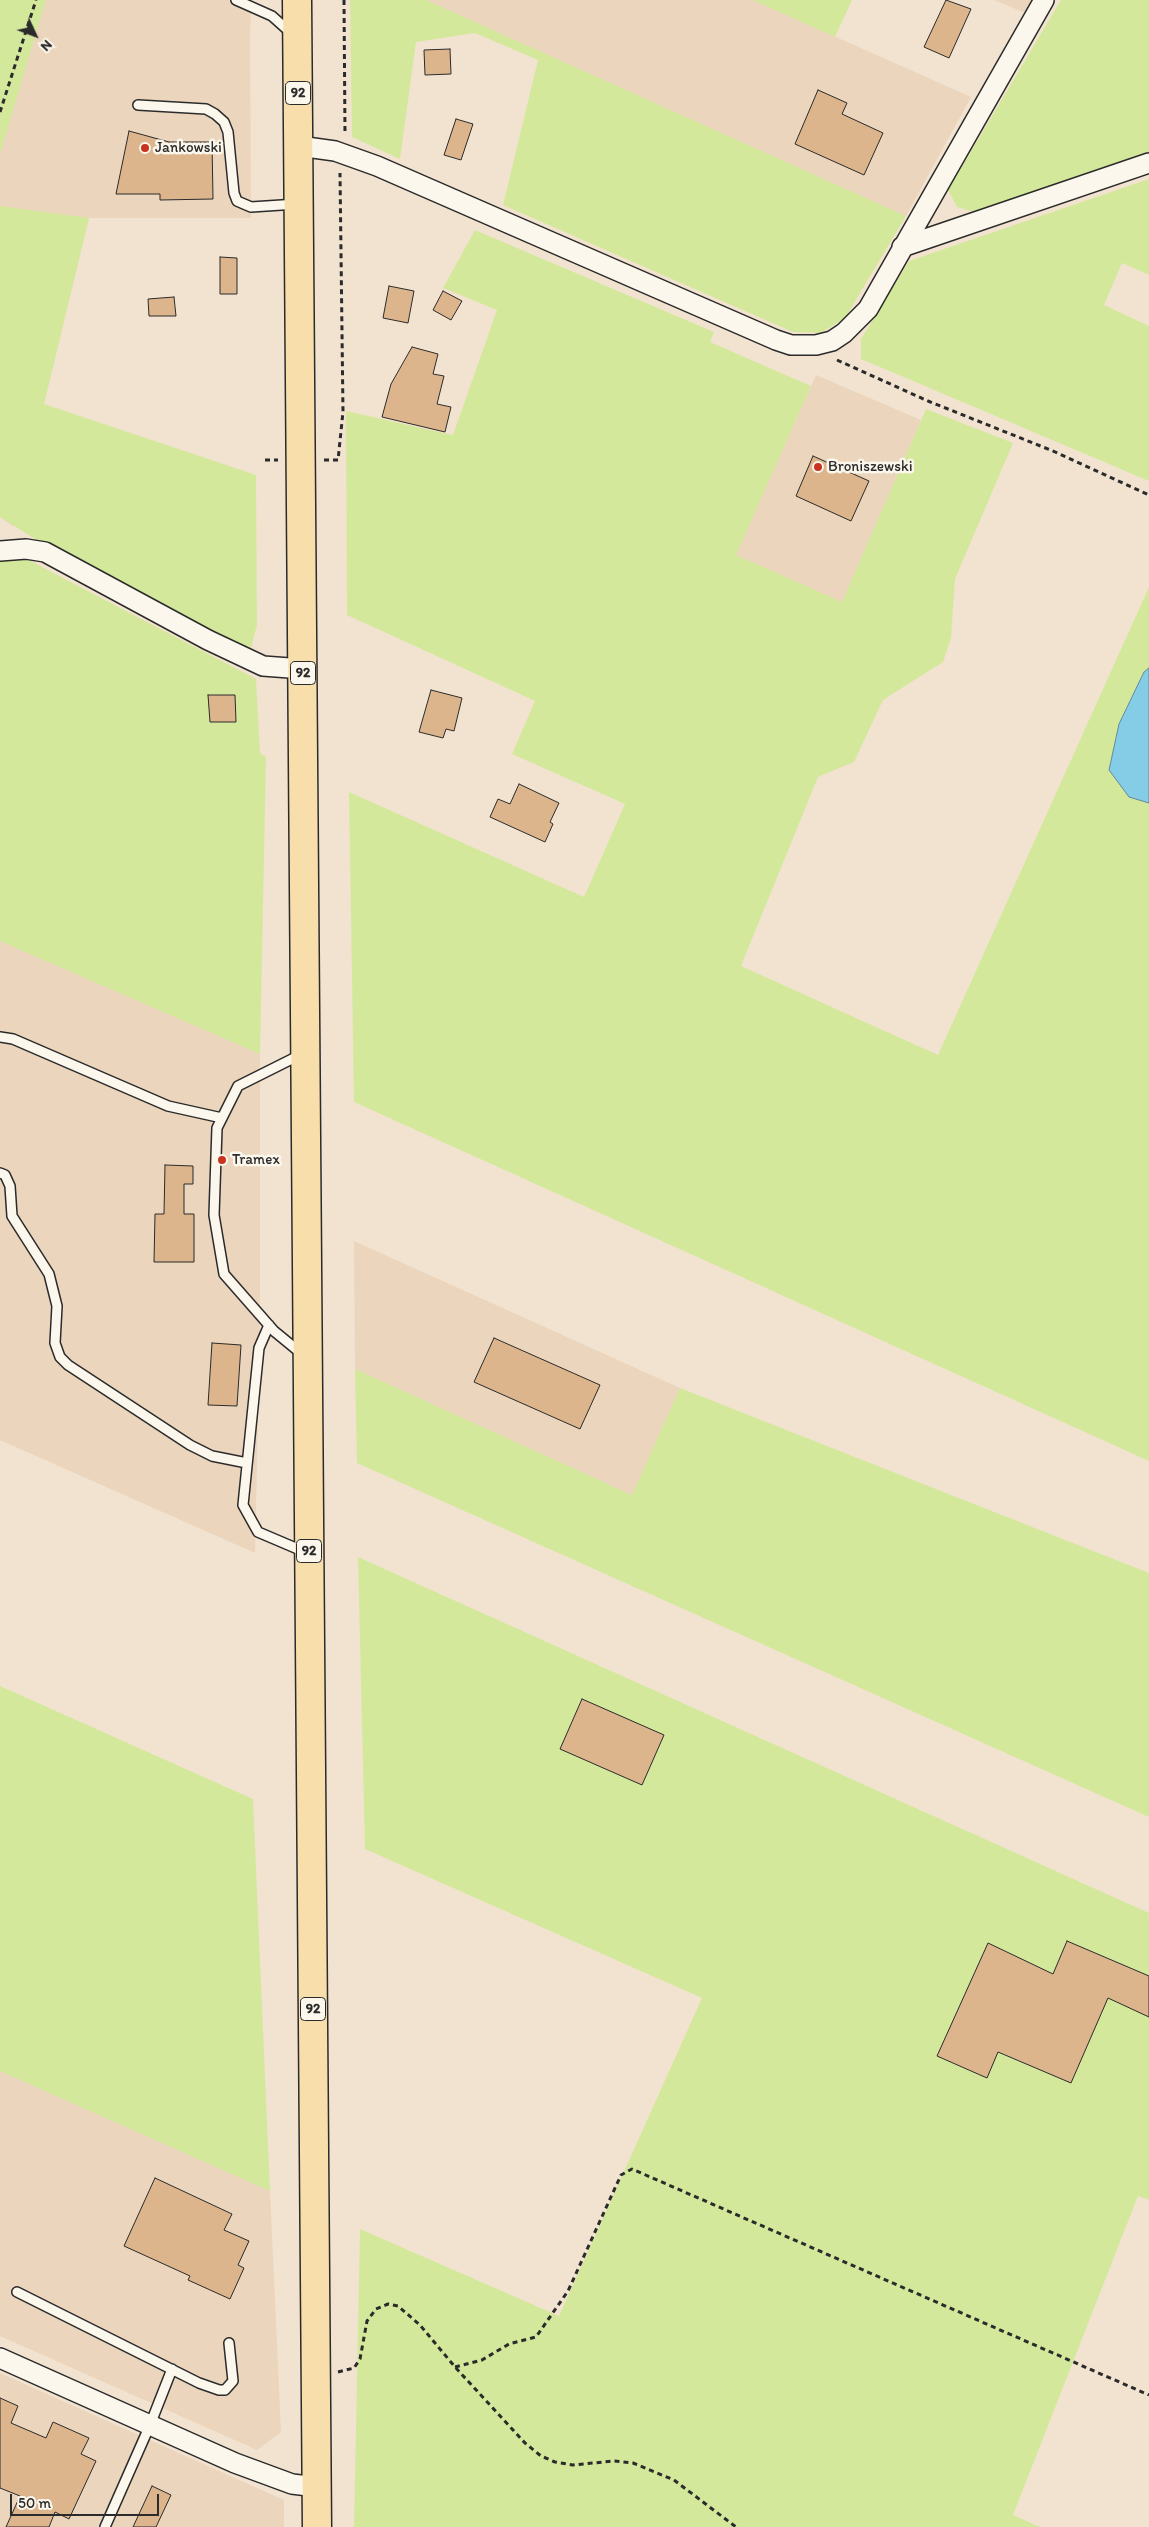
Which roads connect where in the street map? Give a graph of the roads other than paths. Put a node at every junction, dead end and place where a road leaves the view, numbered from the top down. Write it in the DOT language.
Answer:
graph roads {
  1 [pos="236,0"];
  2 [pos="297,0"];
  3 [pos="1044,0"];
  4 [pos="297,39"];
  5 [pos="138,105"];
  6 [pos="299,146"];
  7 [pos="1149,163"];
  8 [pos="299,204"];
  9 [pos="902,247"];
  10 [pos="0,551"];
  11 [pos="303,669"];
  12 [pos="0,1037"];
  13 [pos="306,1052"];
  14 [pos="222,1118"];
  15 [pos="0,1173"];
  16 [pos="269,1325"];
  17 [pos="308,1359"];
  18 [pos="247,1463"];
  19 [pos="309,1554"];
  20 [pos="17,2292"];
  21 [pos="229,2343"];
  22 [pos="0,2358"];
  23 [pos="172,2369"];
  24 [pos="150,2425"];
  25 [pos="317,2487"];
  26 [pos="104,2527"];
  27 [pos="317,2527"];
  1 -- 4 [label="lane"];
  2 -- 4 [label="main road, 92"];
  3 -- 9 [label="street"];
  4 -- 6 [label="main road, 92"];
  5 -- 8 [label="lane"];
  6 -- 8 [label="main road, 92"];
  6 -- 9 [label="street"];
  7 -- 9 [label="street"];
  8 -- 11 [label="main road, 92"];
  10 -- 11 [label="street"];
  11 -- 13 [label="main road, 92"];
  12 -- 14 [label="lane"];
  13 -- 14 [label="lane"];
  13 -- 17 [label="main road, 92"];
  14 -- 16 [label="lane"];
  15 -- 18 [label="lane"];
  16 -- 17 [label="lane"];
  16 -- 18 [label="lane"];
  17 -- 19 [label="main road, 92"];
  18 -- 19 [label="lane"];
  19 -- 25 [label="main road, 92"];
  20 -- 23 [label="lane"];
  21 -- 23 [label="lane"];
  22 -- 24 [label="street"];
  23 -- 24 [label="lane"];
  24 -- 25 [label="street"];
  24 -- 26 [label="lane"];
  25 -- 27 [label="main road, 92"];
}
